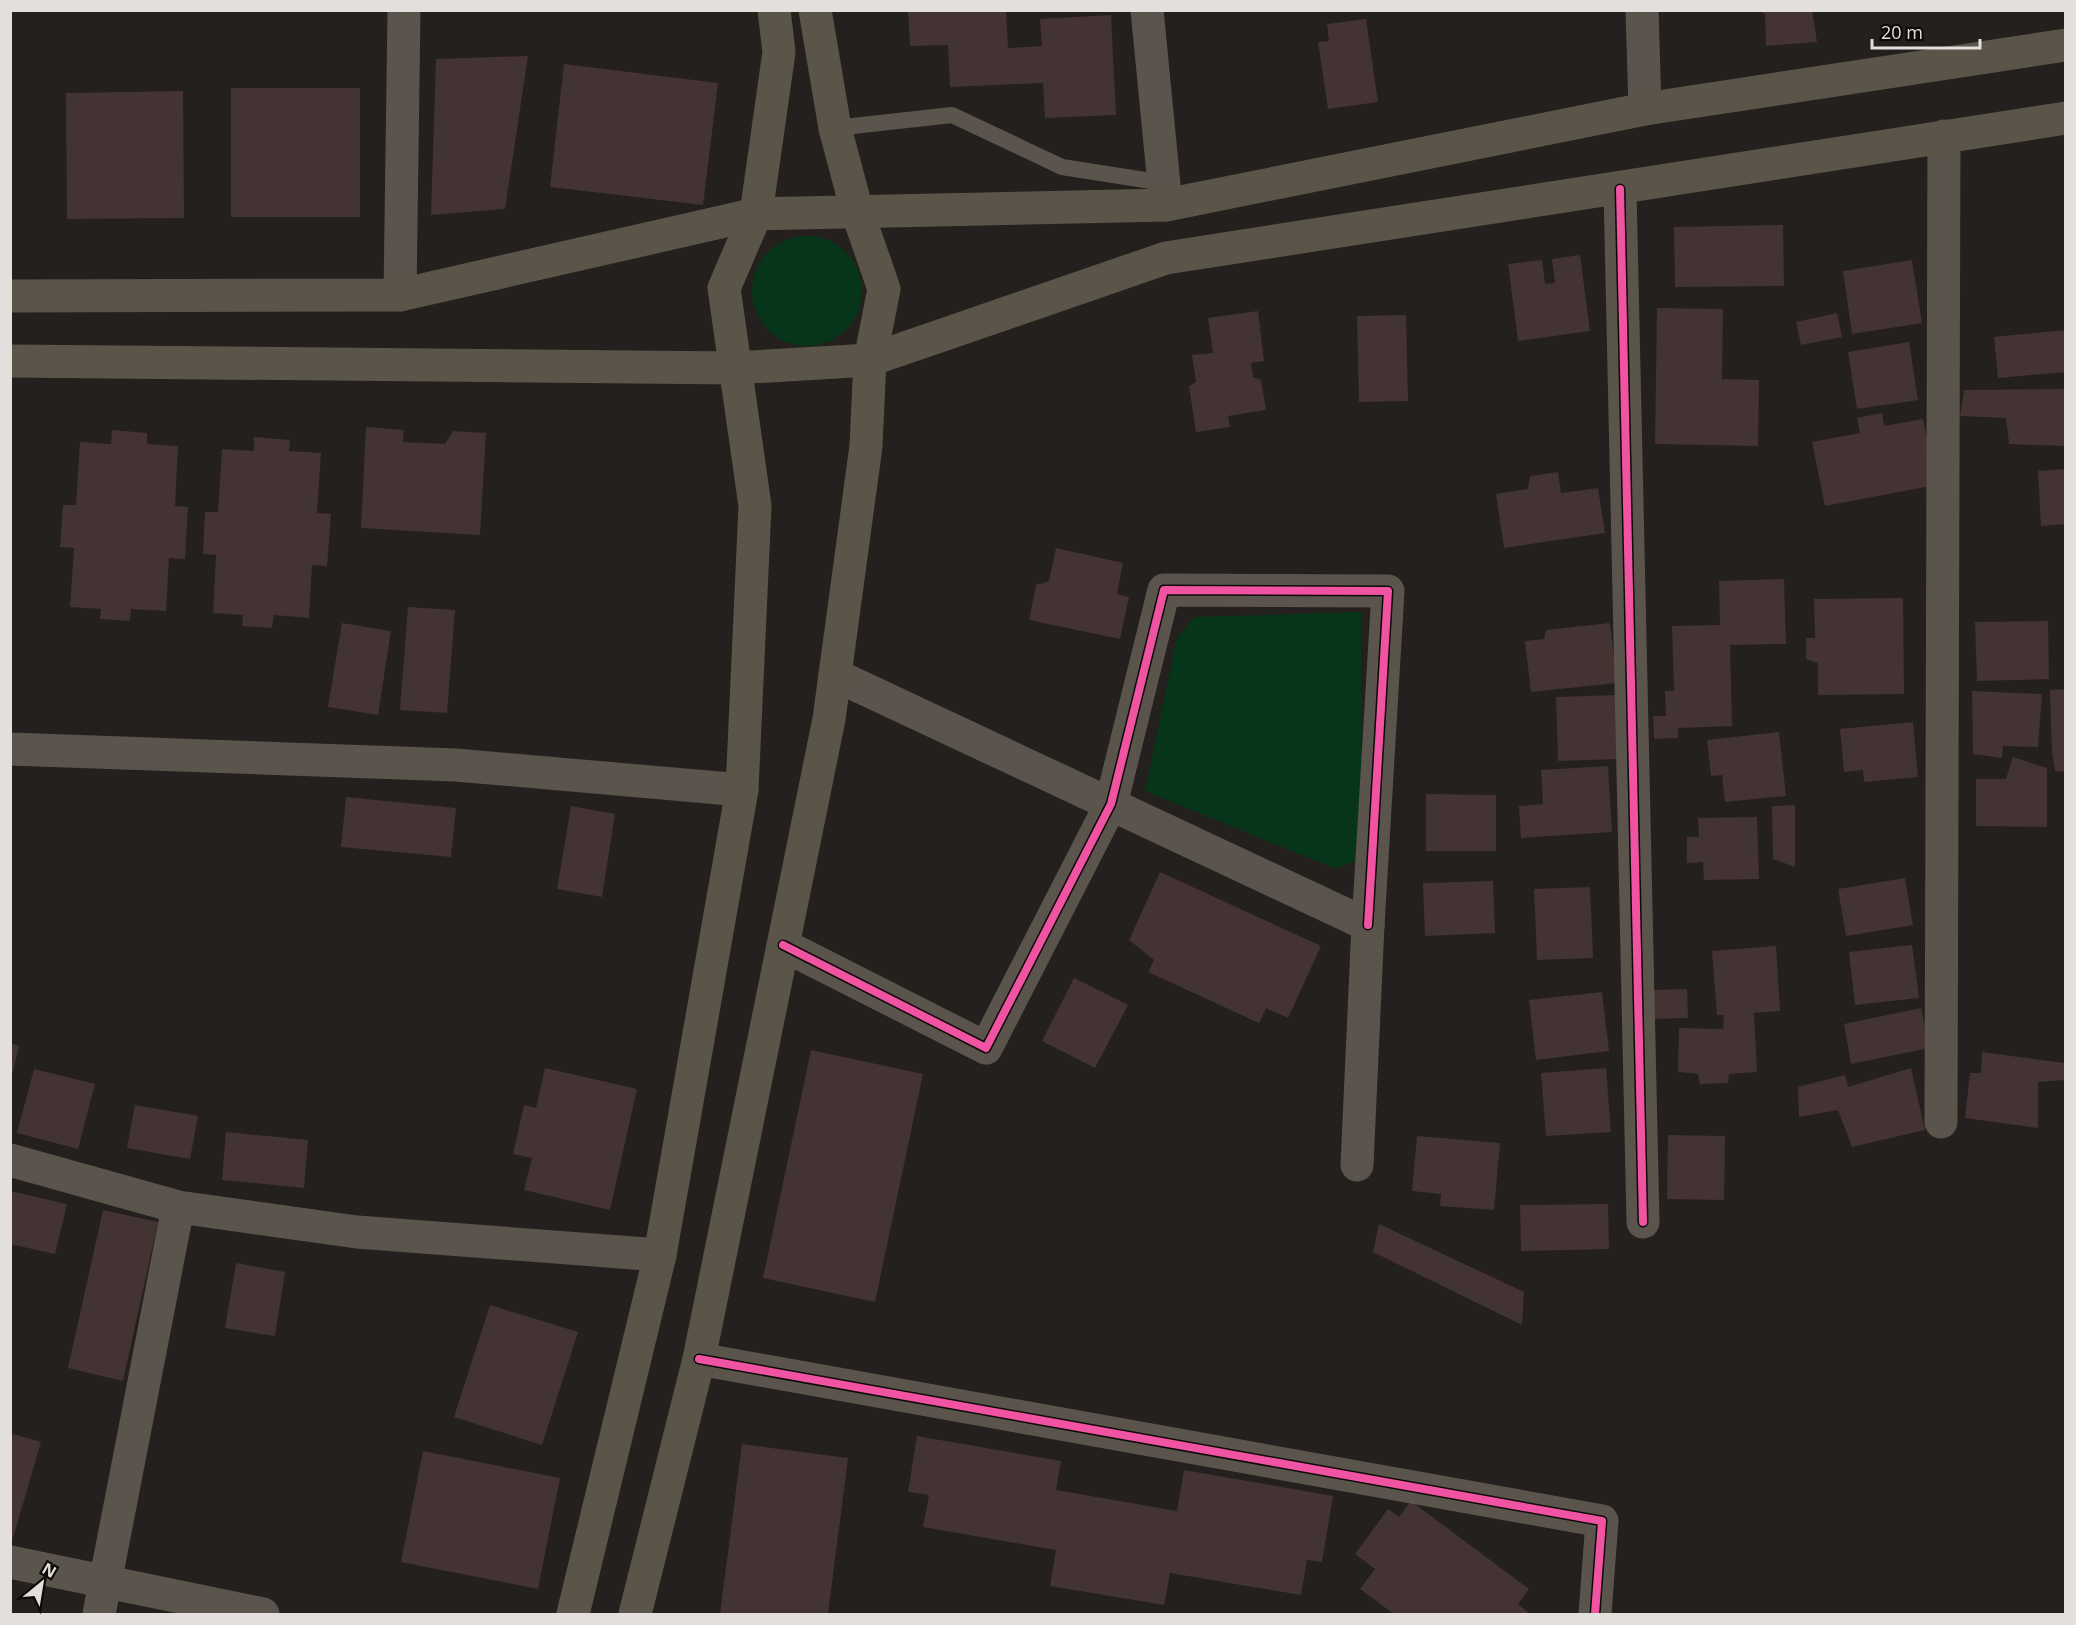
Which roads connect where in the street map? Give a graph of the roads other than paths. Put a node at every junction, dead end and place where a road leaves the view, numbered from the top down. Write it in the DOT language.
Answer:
graph roads {
  1 [pos="404,10"];
  2 [pos="774,10"];
  3 [pos="815,10"];
  4 [pos="1147,10"];
  5 [pos="1642,10"];
  6 [pos="2066,45"];
  7 [pos="1645,109"];
  8 [pos="2066,118"];
  9 [pos="835,128"];
  10 [pos="1944,136"];
  11 [pos="1620,189"];
  12 [pos="1165,194"];
  13 [pos="857,211"];
  14 [pos="756,214"];
  15 [pos="400,295"];
  16 [pos="10,296"];
  17 [pos="870,360"];
  18 [pos="10,362"];
  19 [pos="735,368"];
  20 [pos="835,675"];
  21 [pos="10,749"];
  22 [pos="742,790"];
  23 [pos="1111,804"];
  24 [pos="1368,925"];
  25 [pos="783,945"];
  26 [pos="1941,1122"];
  27 [pos="10,1160"];
  28 [pos="1357,1165"];
  29 [pos="178,1207"];
  30 [pos="1643,1222"];
  31 [pos="660,1255"];
  32 [pos="699,1359"];
  33 [pos="10,1562"];
  34 [pos="104,1581"];
  35 [pos="99,1614"];
  36 [pos="263,1614"];
  37 [pos="573,1614"];
  38 [pos="635,1614"];
  39 [pos="1595,1614"];
  1 -- 15 [label="street"];
  2 -- 14 [label="main road"];
  3 -- 9 [label="main road"];
  4 -- 12 [label="street"];
  5 -- 7 [label="street"];
  6 -- 7 [label="main road"];
  7 -- 12 [label="main road"];
  8 -- 10 [label="main road"];
  9 -- 12 [label="lane"];
  9 -- 13 [label="main road"];
  10 -- 11 [label="main road"];
  10 -- 26 [label="street"];
  11 -- 17 [label="main road"];
  11 -- 30 [label="street"];
  12 -- 13 [label="main road"];
  13 -- 14 [label="main road"];
  13 -- 17 [label="main road"];
  14 -- 15 [label="main road"];
  14 -- 19 [label="main road"];
  15 -- 16 [label="main road"];
  17 -- 19 [label="main road"];
  17 -- 20 [label="main road"];
  18 -- 19 [label="main road"];
  19 -- 22 [label="main road"];
  20 -- 23 [label="street"];
  20 -- 25 [label="main road"];
  21 -- 22 [label="street"];
  22 -- 31 [label="main road"];
  23 -- 24 [label="street"];
  23 -- 24 [label="street"];
  23 -- 25 [label="street"];
  24 -- 28 [label="street"];
  25 -- 32 [label="main road"];
  27 -- 29 [label="street"];
  29 -- 31 [label="street"];
  29 -- 34 [label="street"];
  31 -- 37 [label="main road"];
  32 -- 38 [label="main road"];
  32 -- 39 [label="street"];
  33 -- 34 [label="street"];
  34 -- 35 [label="street"];
  34 -- 36 [label="street"];
}
